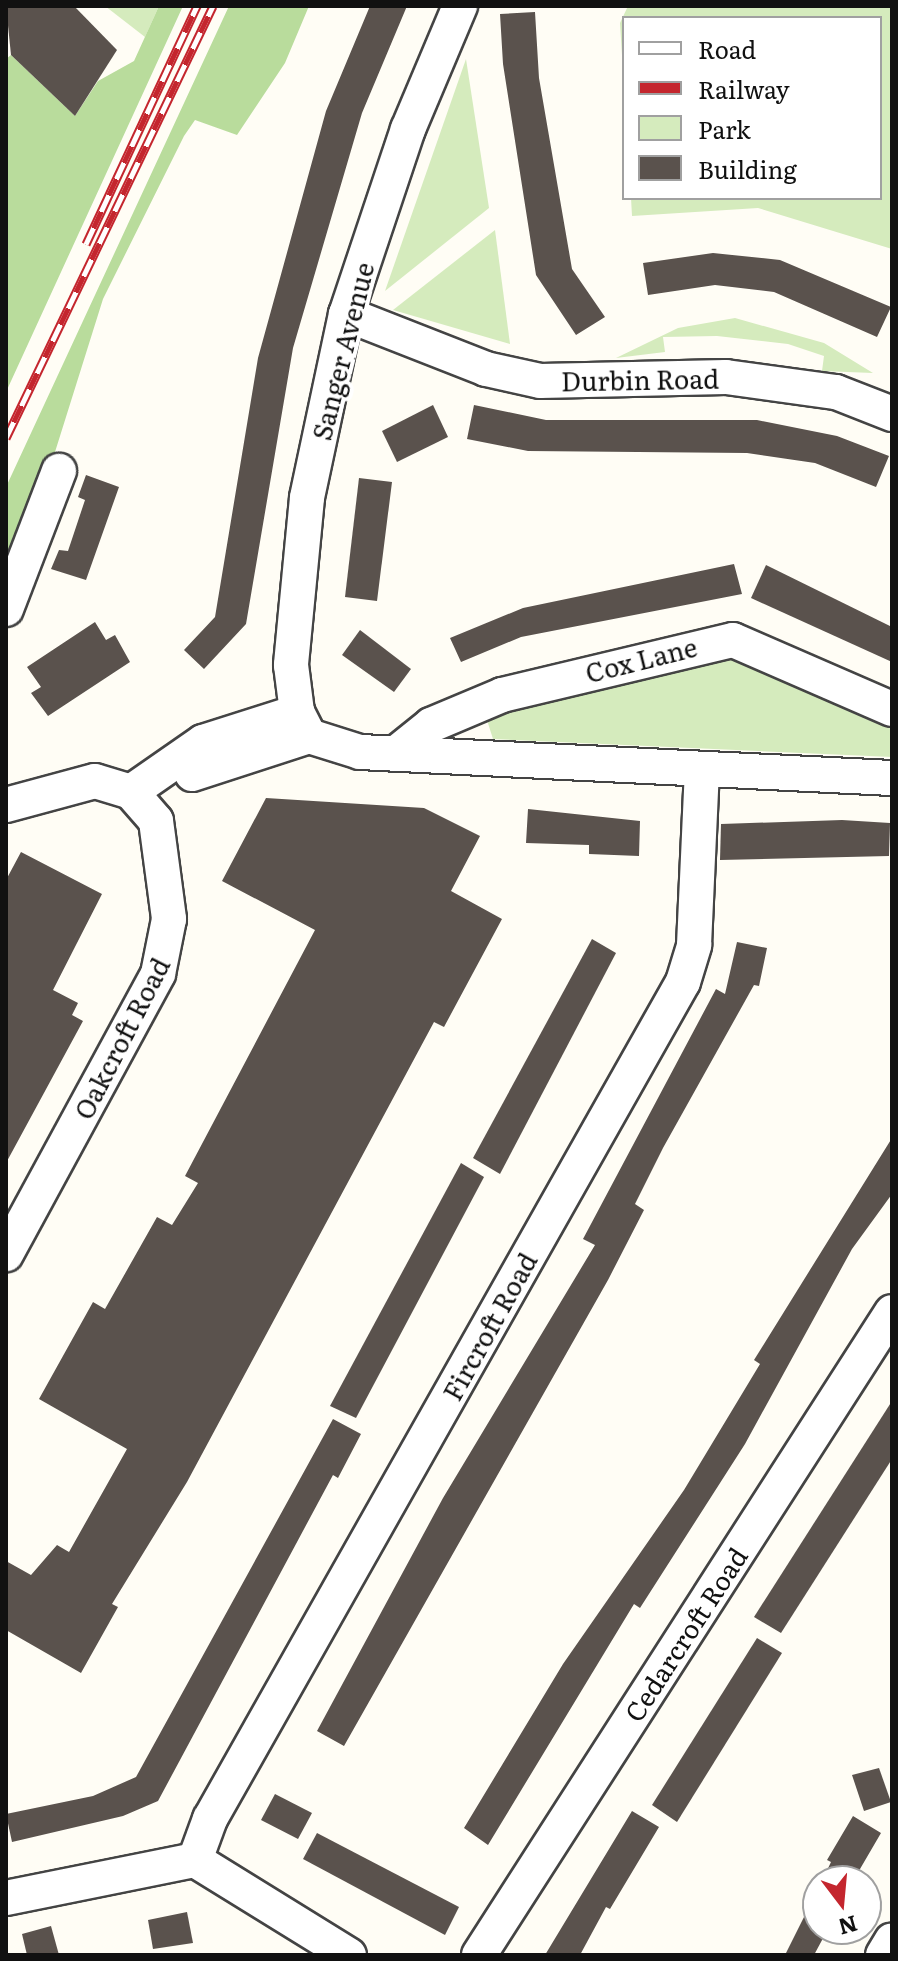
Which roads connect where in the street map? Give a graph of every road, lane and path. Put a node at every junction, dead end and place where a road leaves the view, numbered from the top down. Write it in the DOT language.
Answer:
graph roads {
  1 [pos="460,6"];
  2 [pos="346,314"];
  3 [pos="892,414"];
  4 [pos="59,471"];
  5 [pos="6,609"];
  6 [pos="892,709"];
  7 [pos="303,724"];
  8 [pos="395,754"];
  9 [pos="702,770"];
  10 [pos="892,778"];
  11 [pos="140,800"];
  12 [pos="6,805"];
  13 [pos="6,1254"];
  14 [pos="892,1312"];
  15 [pos="195,1860"];
  16 [pos="6,1898"];
  17 [pos="892,1940"];
  18 [pos="349,1955"];
  19 [pos="479,1955"];
  20 [pos="883,1955"];
  1 -- 2 [label="street, Sanger Avenue"];
  2 -- 3 [label="street, Durbin Road"];
  2 -- 7 [label="street, Sanger Avenue"];
  4 -- 5 [label="street"];
  6 -- 8 [label="street, Cox Lane"];
  7 -- 8 [label="street"];
  7 -- 11 [label="street"];
  8 -- 9 [label="street"];
  9 -- 10 [label="street"];
  9 -- 15 [label="street, Fircroft Road"];
  11 -- 12 [label="street"];
  11 -- 13 [label="street, Oakcroft Road"];
  14 -- 19 [label="street, Cedarcroft Road"];
  15 -- 16 [label="street"];
  15 -- 18 [label="street"];
  17 -- 20 [label="street"];
}
